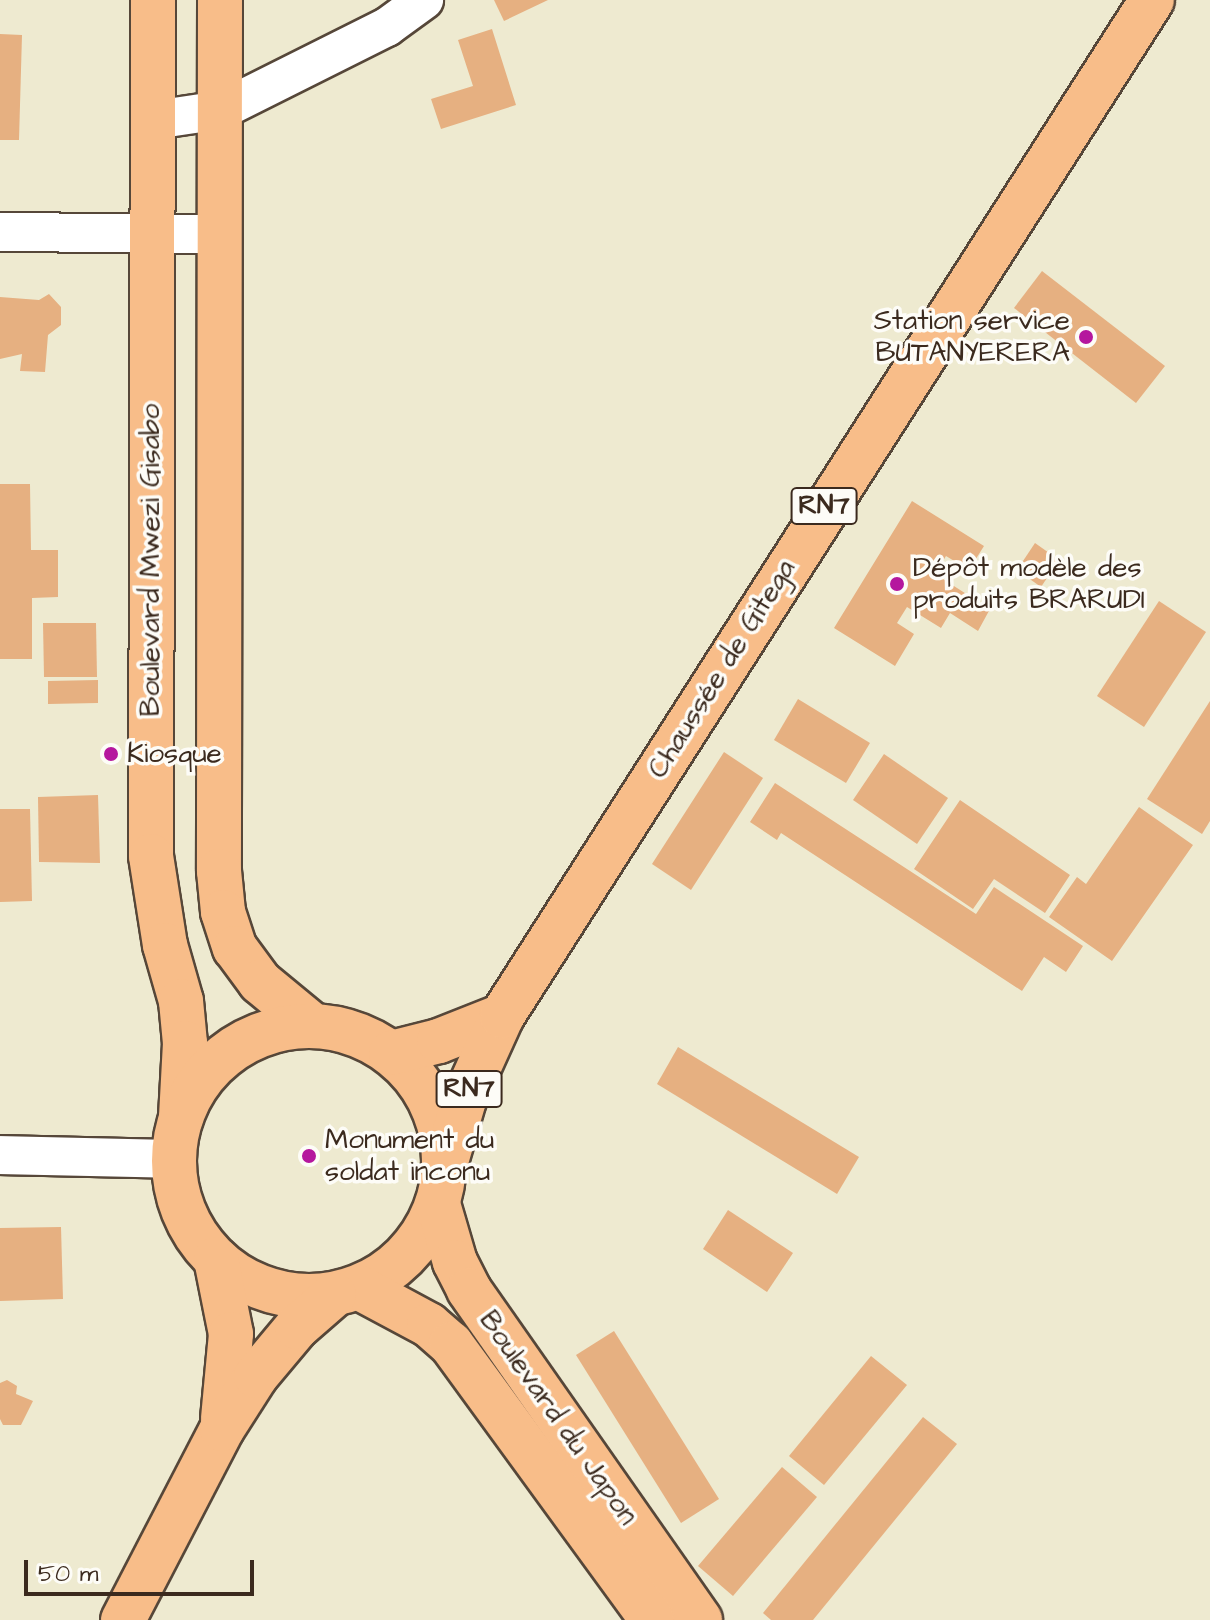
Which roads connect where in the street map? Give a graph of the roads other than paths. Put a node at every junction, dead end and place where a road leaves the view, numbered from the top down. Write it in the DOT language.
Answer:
graph roads {
  1 [pos="153,0"];
  2 [pos="220,0"];
  3 [pos="424,0"];
  4 [pos="1152,0"];
  5 [pos="221,110"];
  6 [pos="154,120"];
  7 [pos="0,232"];
  8 [pos="150,233"];
  9 [pos="220,234"];
  10 [pos="502,1016"];
  11 [pos="311,1024"];
  12 [pos="391,1053"];
  13 [pos="181,1117"];
  14 [pos="0,1155"];
  15 [pos="174,1159"];
  16 [pos="442,1185"];
  17 [pos="216,1259"];
  18 [pos="347,1292"];
  19 [pos="222,1429"];
  20 [pos="123,1620"];
  21 [pos="652,1620"];
  22 [pos="700,1620"];
  1 -- 6 [label="main road, Boulevard Mwezi Gisabo"];
  2 -- 5 [label="main road"];
  3 -- 5 [label="street"];
  4 -- 10 [label="main road, Chaussée de Gitega / RN7"];
  5 -- 6 [label="street"];
  5 -- 9 [label="main road"];
  6 -- 8 [label="main road, Boulevard Mwezi Gisabo"];
  7 -- 8 [label="street"];
  8 -- 9 [label="street"];
  8 -- 13 [label="main road, Boulevard Mwezi Gisabo"];
  9 -- 11 [label="main road"];
  10 -- 12 [label="main road, RN7"];
  10 -- 16 [label="main road, Chaussée de Gitega / RN7"];
  11 -- 12 [label="main road"];
  11 -- 13 [label="main road"];
  12 -- 16 [label="main road"];
  13 -- 15 [label="main road"];
  14 -- 15 [label="street"];
  15 -- 17 [label="main road"];
  16 -- 18 [label="main road"];
  16 -- 22 [label="main road, Boulevard du Japon"];
  17 -- 18 [label="main road"];
  17 -- 19 [label="main road"];
  18 -- 19 [label="main road"];
  18 -- 21 [label="main road, Boulevard du Japon"];
  19 -- 20 [label="main road"];
}
